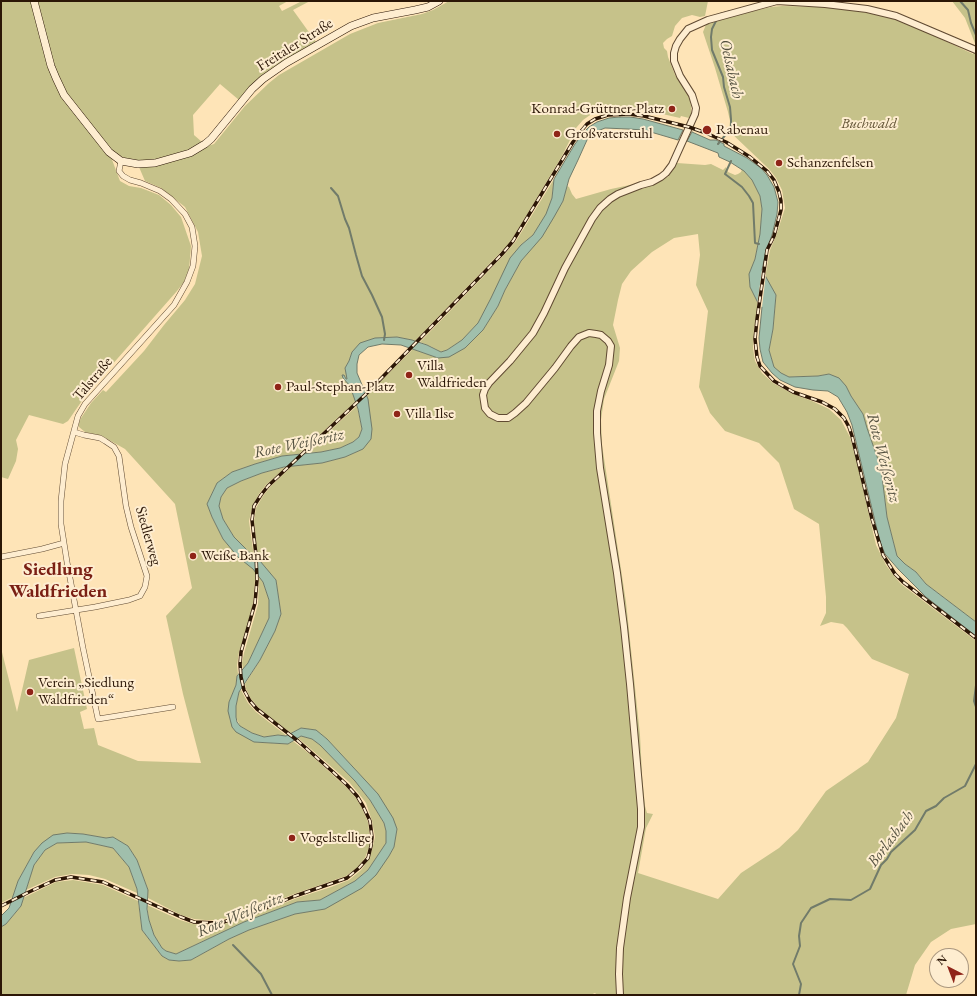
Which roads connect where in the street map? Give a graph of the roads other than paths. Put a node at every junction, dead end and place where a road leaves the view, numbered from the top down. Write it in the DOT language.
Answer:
graph roads {
  1 [pos="34,1"];
  2 [pos="439,1"];
  3 [pos="976,50"];
  4 [pos="121,161"];
  5 [pos="74,432"];
  6 [pos="64,543"];
  7 [pos="1,556"];
  8 [pos="76,611"];
  9 [pos="39,616"];
  10 [pos="173,707"];
  11 [pos="620,995"];
  1 -- 4 [label="main road"];
  2 -- 4 [label="main road, Freitaler Straße"];
  3 -- 11 [label="street"];
  4 -- 5 [label="street, Talstraße"];
  5 -- 6 [label="street, Talstraße"];
  5 -- 8 [label="street, Siedlerweg"];
  6 -- 7 [label="street"];
  6 -- 8 [label="street, Talstraße"];
  8 -- 9 [label="street, Siedlerweg"];
  8 -- 10 [label="street, Talstraße"];
}
